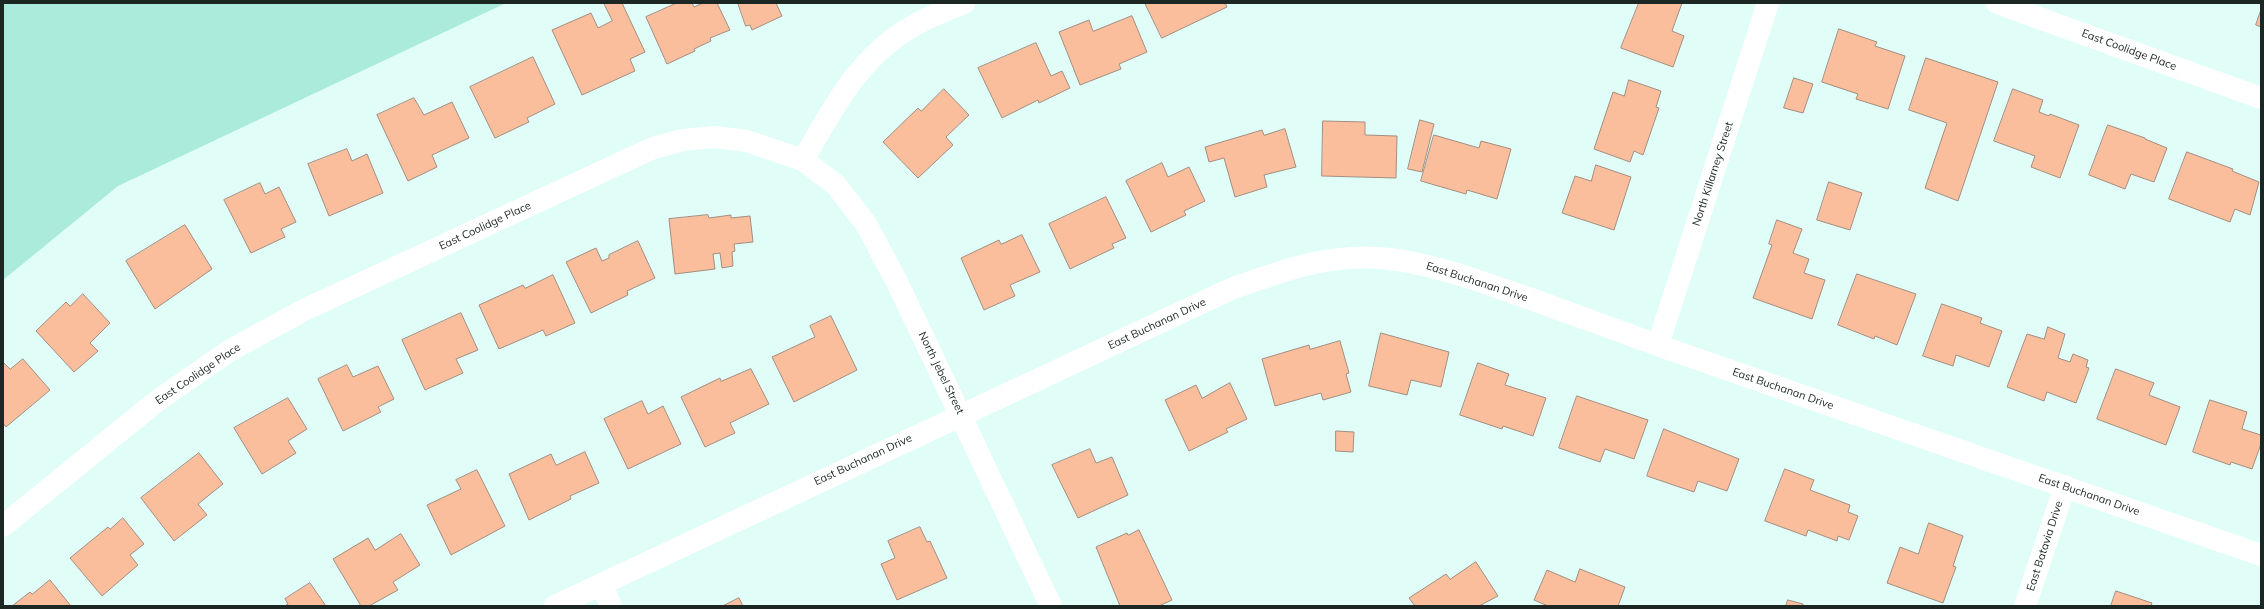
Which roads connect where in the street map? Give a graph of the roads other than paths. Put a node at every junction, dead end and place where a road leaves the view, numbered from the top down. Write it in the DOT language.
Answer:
graph roads {
  1 [pos="964,3"];
  2 [pos="1768,3"];
  3 [pos="1997,3"];
  4 [pos="2261,98"];
  5 [pos="803,160"];
  6 [pos="1658,345"];
  7 [pos="961,414"];
  8 [pos="2064,486"];
  9 [pos="3,526"];
  10 [pos="2261,555"];
  11 [pos="601,584"];
  12 [pos="555,606"];
  13 [pos="611,606"];
  14 [pos="1051,606"];
  15 [pos="2025,606"];
  1 -- 5 [label="street"];
  2 -- 6 [label="street, North Killarney Street"];
  3 -- 4 [label="street, East Coolidge Place"];
  5 -- 7 [label="street, North Jebel Street"];
  5 -- 9 [label="street, East Coolidge Place"];
  6 -- 7 [label="street, East Buchanan Drive"];
  6 -- 8 [label="street, East Buchanan Drive"];
  7 -- 11 [label="street, East Buchanan Drive"];
  7 -- 14 [label="street, North Jebel Street"];
  8 -- 10 [label="street, East Buchanan Drive"];
  8 -- 15 [label="street, East Batavia Drive"];
  11 -- 12 [label="street, East Buchanan Drive"];
  11 -- 13 [label="street"];
}
